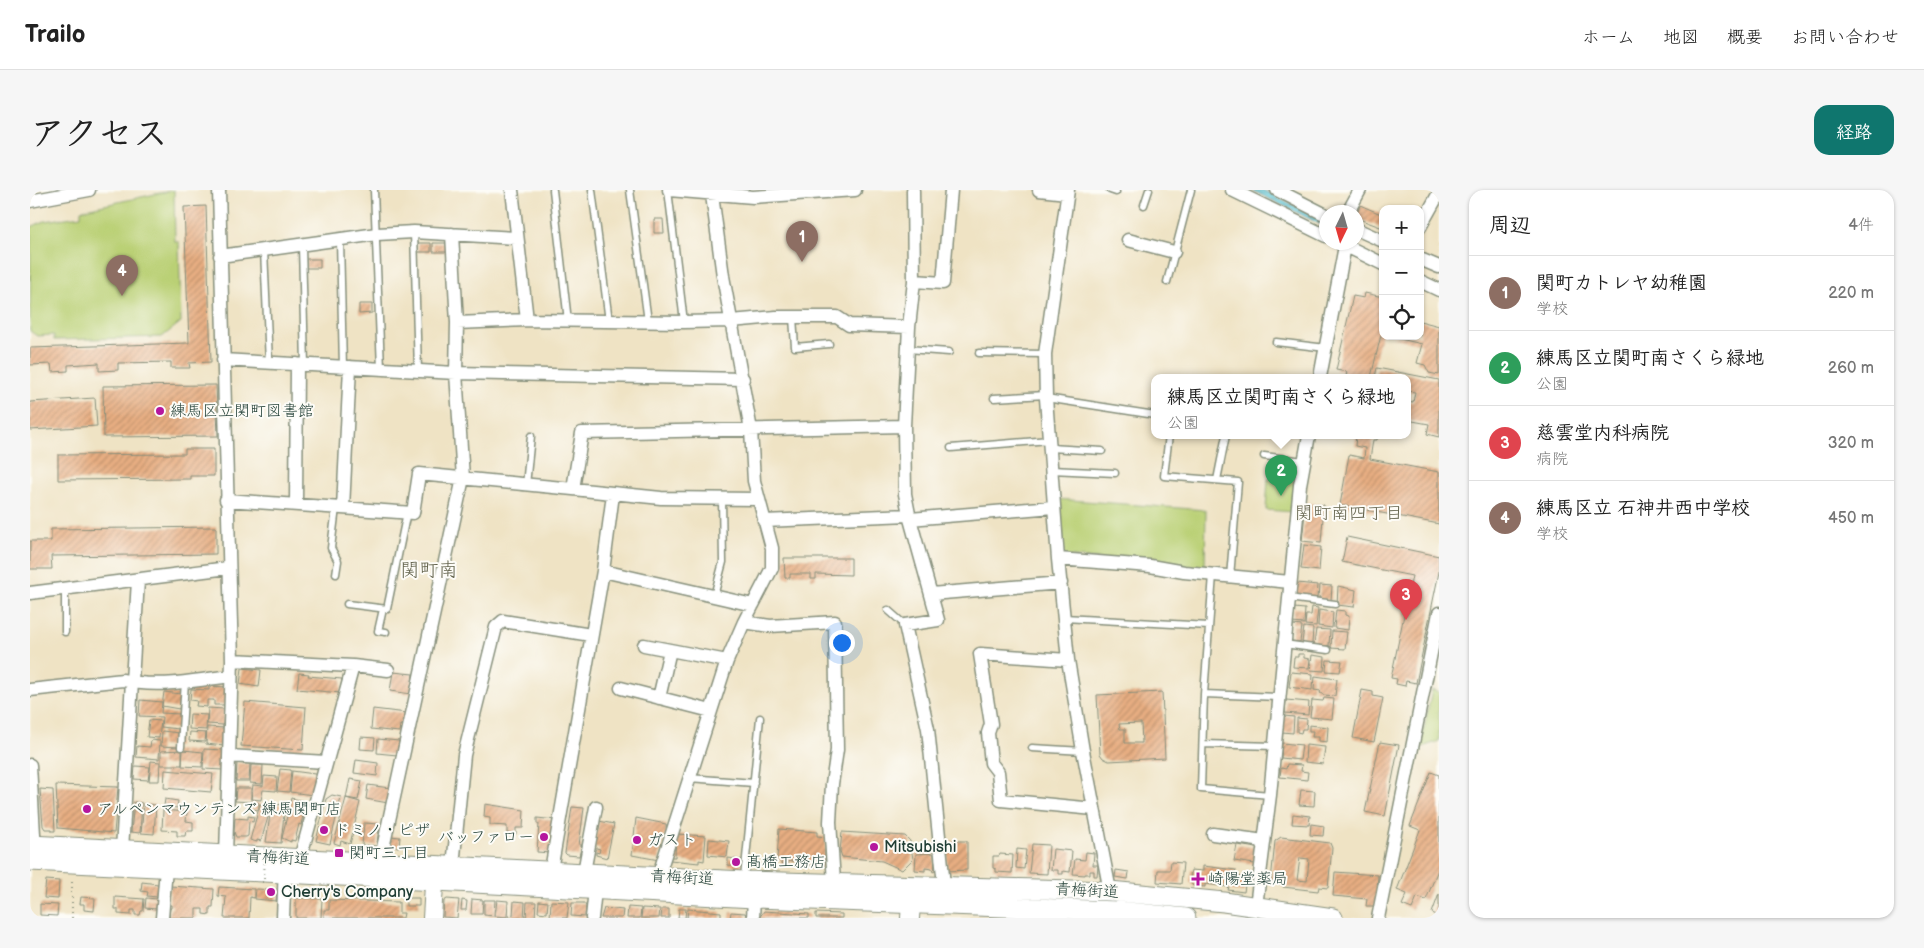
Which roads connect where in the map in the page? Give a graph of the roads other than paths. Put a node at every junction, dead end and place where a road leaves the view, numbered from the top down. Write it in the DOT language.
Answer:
graph roads {
  1 [pos="33,190"];
  2 [pos="89,190"];
  3 [pos="219,190"];
  4 [pos="374,190"];
  5 [pos="512,190"];
  6 [pos="553,190"];
  7 [pos="592,190"];
  8 [pos="630,190"];
  9 [pos="668,190"];
  10 [pos="854,190"];
  11 [pos="913,190"];
  12 [pos="951,190"];
  13 [pos="1040,190"];
  14 [pos="1149,190"];
  15 [pos="1191,190"];
  16 [pos="1232,190"];
  17 [pos="1277,190"];
  18 [pos="1360,190"];
  19 [pos="1068,191"];
  20 [pos="30,192"];
  21 [pos="1439,193"];
  22 [pos="61,195"];
  23 [pos="712,195"];
  24 [pos="30,201"];
  25 [pos="1352,205"];
  26 [pos="1144,206"];
  27 [pos="30,211"];
  28 [pos="1319,211"];
  29 [pos="1424,220"];
  30 [pos="414,232"];
  31 [pos="1319,233"];
  32 [pos="1364,233"];
  33 [pos="377,234"];
  34 [pos="452,234"];
  35 [pos="516,238"];
  36 [pos="1379,239"];
  37 [pos="340,240"];
  38 [pos="1128,240"];
  39 [pos="302,246"];
  40 [pos="264,250"];
  41 [pos="1341,250"];
  42 [pos="1354,250"];
  43 [pos="1174,252"];
  44 [pos="220,256"];
  45 [pos="1424,261"];
  46 [pos="1379,262"];
  47 [pos="1439,267"];
  48 [pos="914,281"];
  49 [pos="1167,282"];
  50 [pos="1424,283"];
  51 [pos="1439,290"];
  52 [pos="793,317"];
  53 [pos="527,320"];
  54 [pos="568,321"];
  55 [pos="609,321"];
  56 [pos="648,321"];
  57 [pos="731,321"];
  58 [pos="684,322"];
  59 [pos="457,323"];
  60 [pos="909,327"];
  61 [pos="1276,342"];
  62 [pos="829,344"];
  63 [pos="1326,348"];
  64 [pos="908,349"];
  65 [pos="949,352"];
  66 [pos="979,353"];
  67 [pos="1045,354"];
  68 [pos="223,360"];
  69 [pos="269,363"];
  70 [pos="301,365"];
  71 [pos="346,367"];
  72 [pos="380,369"];
  73 [pos="418,371"];
  74 [pos="456,373"];
  75 [pos="1321,374"];
  76 [pos="743,379"];
  77 [pos="1046,397"];
  78 [pos="994,398"];
  79 [pos="1151,413"];
  80 [pos="904,426"];
  81 [pos="751,430"];
  82 [pos="531,436"];
  83 [pos="1169,439"];
  84 [pos="1225,439"];
  85 [pos="1308,439"];
  86 [pos="1050,444"];
  87 [pos="951,448"];
  88 [pos="1102,451"];
  89 [pos="1264,456"];
  90 [pos="1304,460"];
  91 [pos="1051,470"];
  92 [pos="1115,473"];
  93 [pos="464,478"];
  94 [pos="1217,480"];
  95 [pos="526,485"];
  96 [pos="573,489"];
  97 [pos="613,494"];
  98 [pos="722,499"];
  99 [pos="757,499"];
  100 [pos="226,500"];
  101 [pos="296,504"];
  102 [pos="1054,507"];
  103 [pos="340,508"];
  104 [pos="407,512"];
  105 [pos="909,517"];
  106 [pos="764,521"];
  107 [pos="1058,560"];
  108 [pos="228,568"];
  109 [pos="603,571"];
  110 [pos="336,574"];
  111 [pos="1212,575"];
  112 [pos="1230,577"];
  113 [pos="138,580"];
  114 [pos="1290,582"];
  115 [pos="1060,583"];
  116 [pos="65,589"];
  117 [pos="30,593"];
  118 [pos="931,594"];
  119 [pos="714,596"];
  120 [pos="1288,598"];
  121 [pos="348,604"];
  122 [pos="1335,604"];
  123 [pos="753,605"];
  124 [pos="383,609"];
  125 [pos="888,610"];
  126 [pos="1439,613"];
  127 [pos="1064,618"];
  128 [pos="744,622"];
  129 [pos="904,625"];
  130 [pos="1209,626"];
  131 [pos="65,632"];
  132 [pos="386,632"];
  133 [pos="591,635"];
  134 [pos="644,644"];
  135 [pos="1284,644"];
  136 [pos="670,650"];
  137 [pos="1328,650"];
  138 [pos="232,660"];
  139 [pos="1068,660"];
  140 [pos="727,661"];
  141 [pos="353,666"];
  142 [pos="388,670"];
  143 [pos="231,676"];
  144 [pos="186,681"];
  145 [pos="132,683"];
  146 [pos="620,688"];
  147 [pos="30,690"];
  148 [pos="1204,694"];
  149 [pos="1279,697"];
  150 [pos="659,698"];
  151 [pos="711,710"];
  152 [pos="760,718"];
  153 [pos="1203,744"];
  154 [pos="1274,746"];
  155 [pos="181,747"];
  156 [pos="1032,748"];
  157 [pos="1083,751"];
  158 [pos="229,756"];
  159 [pos="326,762"];
  160 [pos="30,765"];
  161 [pos="689,778"];
  162 [pos="754,783"];
  163 [pos="1270,795"];
  164 [pos="596,807"];
  165 [pos="1094,809"];
  166 [pos="1213,834"];
  167 [pos="1264,841"];
  168 [pos="122,850"];
  169 [pos="33,853"];
  170 [pos="226,855"];
  171 [pos="380,862"];
  172 [pos="290,863"];
  173 [pos="166,868"];
  174 [pos="551,870"];
  175 [pos="441,871"];
  176 [pos="584,872"];
  177 [pos="658,876"];
  178 [pos="744,881"];
  179 [pos="834,882"];
  180 [pos="912,884"];
  181 [pos="944,885"];
  182 [pos="595,890"];
  183 [pos="1110,891"];
  184 [pos="754,898"];
  185 [pos="911,911"];
  186 [pos="1261,912"];
  187 [pos="1118,915"];
  188 [pos="162,918"];
  189 [pos="283,918"];
  190 [pos="432,918"];
  191 [pos="592,918"];
  192 [pos="752,918"];
  193 [pos="1186,918"];
  194 [pos="1333,918"];
  195 [pos="1378,918"];
  1 -- 20 [label="street"];
  2 -- 22 [label="street"];
  3 -- 44 [label="street"];
  4 -- 33 [label="lane"];
  5 -- 35 [label="street"];
  6 -- 54 [label="lane"];
  7 -- 55 [label="lane"];
  8 -- 56 [label="lane"];
  9 -- 23 [label="street"];
  9 -- 58 [label="lane"];
  10 -- 23 [label="street"];
  11 -- 48 [label="street"];
  12 -- 48 [label="street"];
  13 -- 19 [label="street"];
  14 -- 26 [label="lane"];
  15 -- 43 [label="lane"];
  16 -- 31 [label="street"];
  17 -- 28 [label="street"];
  18 -- 25 [label="street"];
  19 -- 67 [label="street"];
  21 -- 29 [label="street"];
  22 -- 24 [label="street"];
  22 -- 27 [label="street"];
  23 -- 57 [label="street"];
  30 -- 33 [label="street"];
  30 -- 34 [label="street"];
  30 -- 73 [label="lane"];
  32 -- 36 [label="street"];
  33 -- 37 [label="street"];
  33 -- 72 [label="lane"];
  34 -- 35 [label="street"];
  34 -- 59 [label="street"];
  35 -- 53 [label="street"];
  37 -- 39 [label="street"];
  37 -- 71 [label="lane"];
  38 -- 43 [label="street"];
  39 -- 40 [label="street"];
  39 -- 70 [label="lane"];
  40 -- 44 [label="street"];
  40 -- 69 [label="lane"];
  41 -- 63 [label="street"];
  42 -- 46 [label="street"];
  43 -- 49 [label="lane"];
  44 -- 68 [label="street"];
  45 -- 47 [label="street"];
  48 -- 60 [label="street"];
  50 -- 51 [label="street"];
  52 -- 57 [label="street"];
  52 -- 60 [label="street"];
  52 -- 62 [label="lane"];
  53 -- 54 [label="street"];
  53 -- 59 [label="street"];
  54 -- 55 [label="street"];
  55 -- 56 [label="street"];
  56 -- 58 [label="street"];
  57 -- 58 [label="street"];
  57 -- 76 [label="street"];
  59 -- 74 [label="street"];
  60 -- 64 [label="street"];
  61 -- 63 [label="lane"];
  63 -- 75 [label="street"];
  64 -- 65 [label="lane"];
  64 -- 80 [label="street"];
  66 -- 67 [label="lane"];
  67 -- 77 [label="street"];
  68 -- 69 [label="street"];
  68 -- 100 [label="street"];
  69 -- 70 [label="street"];
  70 -- 71 [label="street"];
  70 -- 101 [label="street"];
  71 -- 72 [label="street"];
  71 -- 103 [label="street"];
  72 -- 73 [label="street"];
  73 -- 74 [label="street"];
  74 -- 76 [label="street"];
  74 -- 93 [label="street"];
  76 -- 81 [label="street"];
  77 -- 78 [label="lane"];
  77 -- 79 [label="lane"];
  77 -- 86 [label="street"];
  80 -- 81 [label="street"];
  80 -- 105 [label="street"];
  81 -- 96 [label="street"];
  81 -- 99 [label="street"];
  82 -- 95 [label="lane"];
  83 -- 94 [label="lane"];
  84 -- 94 [label="lane"];
  85 -- 90 [label="street"];
  86 -- 87 [label="lane"];
  86 -- 88 [label="lane"];
  86 -- 91 [label="street"];
  89 -- 90 [label="lane"];
  90 -- 114 [label="street"];
  91 -- 92 [label="lane"];
  91 -- 102 [label="street"];
  93 -- 95 [label="street"];
  93 -- 104 [label="street"];
  93 -- 171 [label="street"];
  94 -- 112 [label="lane"];
  95 -- 96 [label="street"];
  96 -- 97 [label="street"];
  97 -- 98 [label="street"];
  97 -- 109 [label="street"];
  98 -- 99 [label="street"];
  98 -- 119 [label="lane"];
  99 -- 106 [label="street"];
  100 -- 101 [label="street"];
  100 -- 108 [label="street"];
  101 -- 103 [label="street"];
  102 -- 105 [label="street"];
  102 -- 107 [label="street"];
  103 -- 104 [label="street"];
  103 -- 110 [label="lane"];
  104 -- 124 [label="lane"];
  105 -- 106 [label="street"];
  105 -- 118 [label="street"];
  106 -- 123 [label="street"];
  107 -- 111 [label="street"];
  107 -- 115 [label="street"];
  108 -- 113 [label="street"];
  108 -- 138 [label="street"];
  109 -- 119 [label="street"];
  109 -- 133 [label="street"];
  111 -- 112 [label="street"];
  111 -- 130 [label="lane"];
  112 -- 114 [label="street"];
  113 -- 116 [label="street"];
  113 -- 145 [label="street"];
  114 -- 120 [label="street"];
  115 -- 118 [label="street"];
  115 -- 127 [label="street"];
  116 -- 117 [label="street"];
  116 -- 131 [label="lane"];
  118 -- 129 [label="street"];
  119 -- 123 [label="street"];
  120 -- 122 [label="lane"];
  120 -- 135 [label="street"];
  121 -- 124 [label="lane"];
  123 -- 128 [label="street"];
  124 -- 132 [label="lane"];
  125 -- 129 [label="lane"];
  126 -- 195 [label="street"];
  127 -- 130 [label="lane"];
  127 -- 139 [label="street"];
  128 -- 140 [label="street"];
  128 -- 179 [label="street"];
  129 -- 181 [label="street"];
  130 -- 148 [label="lane"];
  133 -- 174 [label="street"];
  133 -- 175 [label="street"];
  134 -- 136 [label="street"];
  135 -- 137 [label="lane"];
  135 -- 149 [label="street"];
  136 -- 140 [label="street"];
  136 -- 150 [label="street"];
  138 -- 141 [label="street"];
  138 -- 143 [label="street"];
  139 -- 157 [label="street"];
  139 -- 165 [label="street"];
  140 -- 151 [label="street"];
  141 -- 142 [label="street"];
  141 -- 159 [label="street"];
  143 -- 144 [label="street"];
  143 -- 158 [label="street"];
  144 -- 145 [label="street"];
  144 -- 155 [label="lane"];
  145 -- 147 [label="street"];
  145 -- 168 [label="street"];
  146 -- 150 [label="street"];
  148 -- 149 [label="lane"];
  148 -- 153 [label="lane"];
  149 -- 154 [label="street"];
  150 -- 151 [label="street"];
  151 -- 161 [label="street"];
  152 -- 162 [label="lane"];
  153 -- 154 [label="lane"];
  153 -- 163 [label="lane"];
  154 -- 163 [label="street"];
  156 -- 157 [label="lane"];
  157 -- 165 [label="street"];
  158 -- 159 [label="street"];
  158 -- 170 [label="street"];
  159 -- 172 [label="street"];
  160 -- 169 [label="street"];
  161 -- 162 [label="lane"];
  161 -- 177 [label="street"];
  162 -- 178 [label="lane"];
  163 -- 167 [label="street"];
  164 -- 176 [label="street"];
  165 -- 183 [label="street"];
  166 -- 167 [label="street"];
  167 -- 186 [label="street"];
  168 -- 169 [label="main road, 青梅街道"];
  168 -- 170 [label="main road, 青梅街道"];
  169 -- 173 [label="main road, 青梅街道"];
  170 -- 172 [label="main road, 青梅街道"];
  171 -- 172 [label="main road, 青梅街道"];
  171 -- 175 [label="main road, 青梅街道"];
  172 -- 173 [label="main road, 青梅街道"];
  172 -- 175 [label="main road, 青梅街道"];
  172 -- 189 [label="street"];
  173 -- 188 [label="street"];
  174 -- 175 [label="main road, 青梅街道"];
  174 -- 176 [label="main road, 青梅街道"];
  175 -- 182 [label="main road, 青梅街道"];
  175 -- 190 [label="street"];
  176 -- 177 [label="main road, 青梅街道"];
  177 -- 178 [label="main road, 青梅街道"];
  178 -- 179 [label="main road, 青梅街道"];
  179 -- 180 [label="main road, 青梅街道"];
  180 -- 181 [label="main road, 青梅街道"];
  180 -- 185 [label="street"];
  181 -- 183 [label="main road, 青梅街道"];
  182 -- 184 [label="main road, 青梅街道"];
  182 -- 191 [label="street"];
  183 -- 186 [label="main road, 青梅街道"];
  184 -- 185 [label="main road, 青梅街道"];
  184 -- 192 [label="street"];
  185 -- 187 [label="main road, 青梅街道"];
  186 -- 194 [label="main road, 青梅街道"];
  187 -- 193 [label="main road, 青梅街道"];
}
